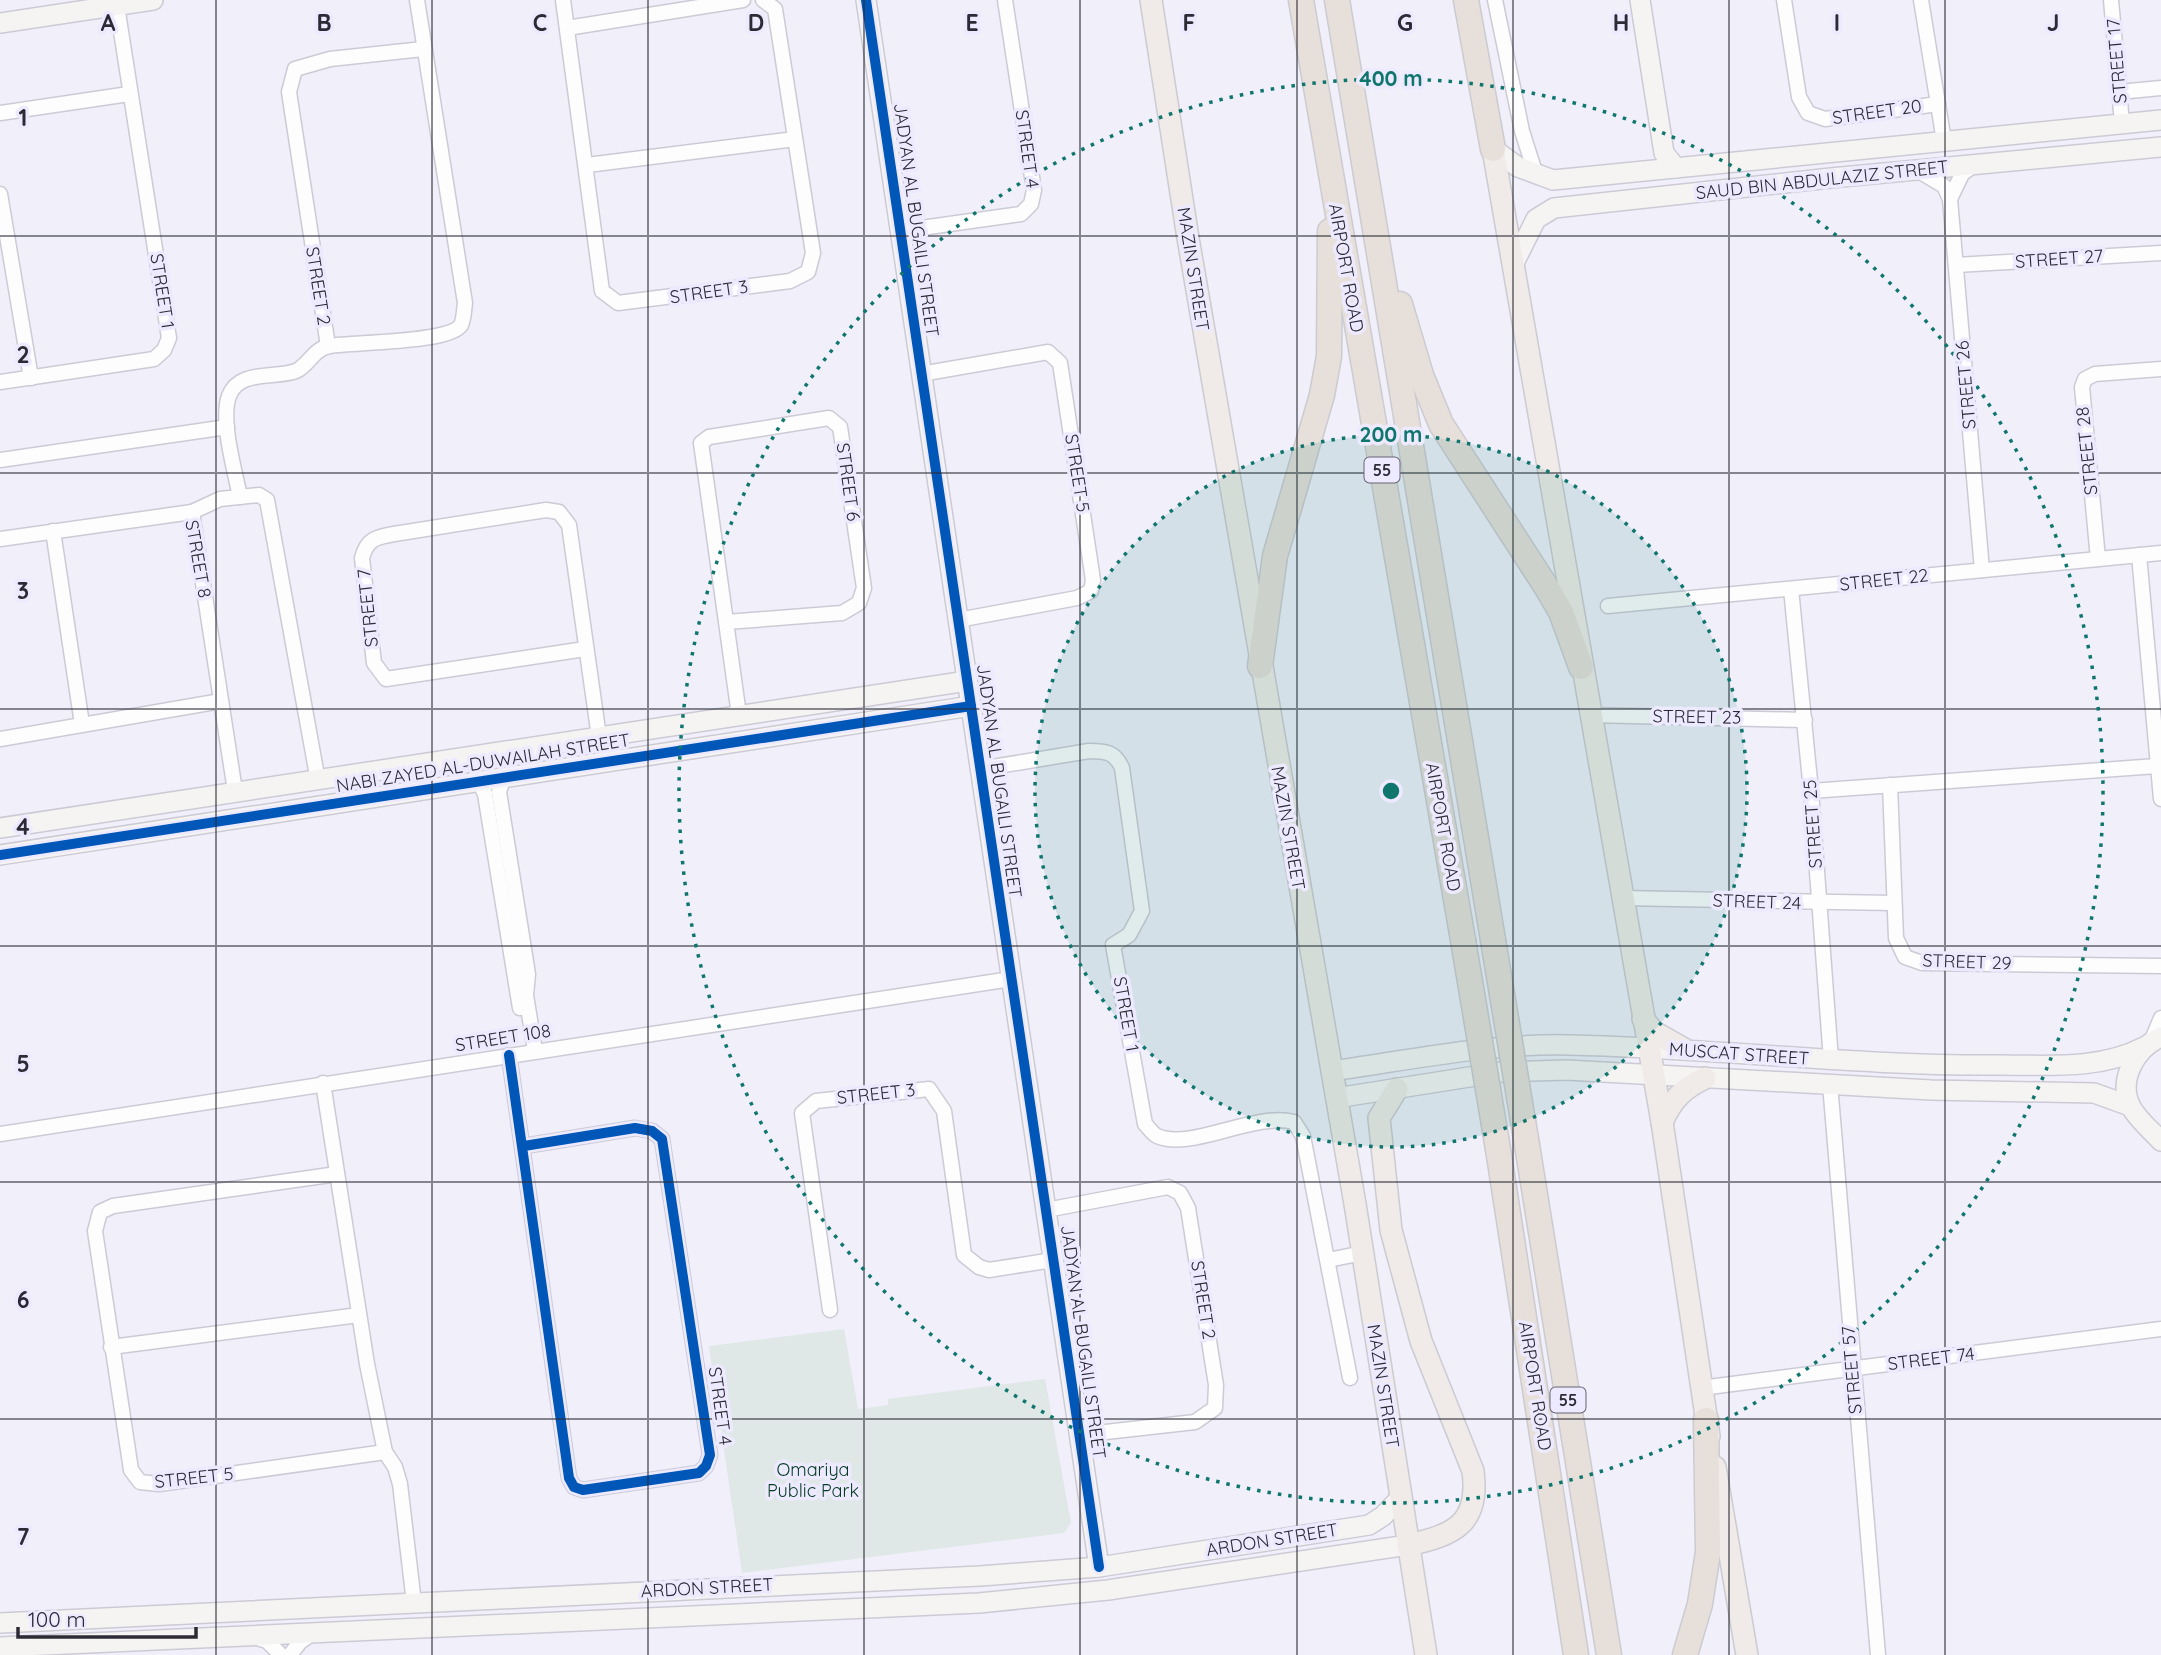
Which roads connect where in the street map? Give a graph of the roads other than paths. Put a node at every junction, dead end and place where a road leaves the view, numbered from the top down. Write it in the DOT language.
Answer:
graph roads {
  1 [pos="153,0"];
  2 [pos="417,0"];
  3 [pos="563,0"];
  4 [pos="743,0"];
  5 [pos="763,0"];
  6 [pos="866,0"];
  7 [pos="1004,0"];
  8 [pos="1151,0"];
  9 [pos="1301,0"];
  10 [pos="1336,0"];
  11 [pos="1466,0"];
  12 [pos="1495,0"];
  13 [pos="1640,0"];
  14 [pos="1784,0"];
  15 [pos="1921,0"];
  16 [pos="2111,0"];
  17 [pos="117,6"];
  18 [pos="0,23"];
  19 [pos="567,28"];
  20 [pos="424,49"];
  21 [pos="2161,88"];
  22 [pos="2119,92"];
  23 [pos="130,94"];
  24 [pos="1938,104"];
  25 [pos="0,113"];
  26 [pos="2161,120"];
  27 [pos="2122,123"];
  28 [pos="1357,136"];
  29 [pos="795,139"];
  30 [pos="1944,141"];
  31 [pos="2161,147"];
  32 [pos="1493,149"];
  33 [pos="1827,153"];
  34 [pos="1797,156"];
  35 [pos="1665,164"];
  36 [pos="587,165"];
  37 [pos="1974,165"];
  38 [pos="1917,170"];
  39 [pos="1545,177"];
  40 [pos="1831,178"];
  41 [pos="1797,182"];
  42 [pos="1332,185"];
  43 [pos="0,194"];
  44 [pos="1950,199"];
  45 [pos="1554,208"];
  46 [pos="900,231"];
  47 [pos="2161,253"];
  48 [pos="1514,263"];
  49 [pos="1956,265"];
  50 [pos="328,346"];
  51 [pos="2161,369"];
  52 [pos="921,374"];
  53 [pos="31,378"];
  54 [pos="0,382"];
  55 [pos="227,427"];
  56 [pos="0,460"];
  57 [pos="240,497"];
  58 [pos="192,512"];
  59 [pos="53,531"];
  60 [pos="0,539"];
  61 [pos="2161,553"];
  62 [pos="2139,555"];
  63 [pos="2098,559"];
  64 [pos="1982,570"];
  65 [pos="1791,589"];
  66 [pos="1608,606"];
  67 [pos="958,620"];
  68 [pos="727,622"];
  69 [pos="585,649"];
  70 [pos="1260,666"];
  71 [pos="1581,667"];
  72 [pos="967,681"];
  73 [pos="856,698"];
  74 [pos="221,701"];
  75 [pos="824,702"];
  76 [pos="971,706"];
  77 [pos="738,715"];
  78 [pos="1590,715"];
  79 [pos="1805,720"];
  80 [pos="860,722"];
  81 [pos="82,724"];
  82 [pos="825,728"];
  83 [pos="600,737"];
  84 [pos="0,738"];
  85 [pos="2157,766"];
  86 [pos="980,769"];
  87 [pos="360,775"];
  88 [pos="504,776"];
  89 [pos="318,780"];
  90 [pos="478,780"];
  91 [pos="1890,785"];
  92 [pos="235,791"];
  93 [pos="1811,791"];
  94 [pos="366,798"];
  95 [pos="2161,799"];
  96 [pos="324,804"];
  97 [pos="0,828"];
  98 [pos="498,834"];
  99 [pos="0,855"];
  100 [pos="1621,898"];
  101 [pos="1893,903"];
  102 [pos="1819,904"];
  103 [pos="2161,966"];
  104 [pos="528,974"];
  105 [pos="512,976"];
  106 [pos="1011,979"];
  107 [pos="2161,1018"];
  108 [pos="1643,1019"];
  109 [pos="2152,1042"];
  110 [pos="1649,1048"];
  111 [pos="1684,1049"];
  112 [pos="531,1052"];
  113 [pos="509,1055"];
  114 [pos="1831,1059"];
  115 [pos="1899,1063"];
  116 [pos="1939,1065"];
  117 [pos="1332,1071"];
  118 [pos="1653,1073"];
  119 [pos="1705,1078"];
  120 [pos="323,1083"];
  121 [pos="1830,1084"];
  122 [pos="1896,1087"];
  123 [pos="1398,1089"];
  124 [pos="1931,1090"];
  125 [pos="1336,1098"];
  126 [pos="2130,1106"];
  127 [pos="1662,1122"];
  128 [pos="0,1134"];
  129 [pos="2161,1141"];
  130 [pos="524,1146"];
  131 [pos="337,1174"];
  132 [pos="1045,1210"];
  133 [pos="1363,1258"];
  134 [pos="1053,1260"];
  135 [pos="1329,1265"];
  136 [pos="830,1310"];
  137 [pos="359,1315"];
  138 [pos="2161,1329"];
  139 [pos="111,1347"];
  140 [pos="1852,1370"];
  141 [pos="1350,1378"];
  142 [pos="1701,1388"];
  143 [pos="1706,1420"];
  144 [pos="1079,1435"];
  145 [pos="385,1452"];
  146 [pos="1401,1497"];
  147 [pos="1408,1545"];
  148 [pos="1210,1549"];
  149 [pos="1099,1567"];
  150 [pos="1217,1575"];
  151 [pos="980,1576"];
  152 [pos="679,1590"];
  153 [pos="979,1603"];
  154 [pos="414,1604"];
  155 [pos="682,1616"];
  156 [pos="0,1623"];
  157 [pos="313,1633"];
  158 [pos="253,1637"];
  159 [pos="0,1647"];
  160 [pos="44,1650"];
  161 [pos="281,1655"];
  162 [pos="290,1655"];
  163 [pos="1426,1655"];
  164 [pos="1576,1655"];
  165 [pos="1609,1655"];
  166 [pos="1685,1655"];
  167 [pos="1748,1655"];
  168 [pos="1878,1655"];
  1 -- 17 [label="street"];
  2 -- 20 [label="street, STREET 2"];
  3 -- 19 [label="street, STREET 3"];
  4 -- 19 [label="street"];
  5 -- 29 [label="street, STREET 3"];
  6 -- 46 [label="street, JADYAN AL BUGAILI STREET"];
  7 -- 46 [label="street, STREET 4"];
  8 -- 70 [label="main road, MAZIN STREET"];
  9 -- 42 [label="highway, AIRPORT ROAD / 55"];
  10 -- 28 [label="highway, AIRPORT ROAD / 55"];
  11 -- 32 [label="highway"];
  12 -- 39 [label="street"];
  13 -- 35 [label="street"];
  14 -- 24 [label="street, STREET 20"];
  15 -- 24 [label="street"];
  16 -- 22 [label="street, STREET 17"];
  17 -- 18 [label="street"];
  17 -- 23 [label="street, STREET 1"];
  19 -- 36 [label="street, STREET 3"];
  20 -- 50 [label="street, STREET 2"];
  20 -- 50 [label="street, STREET 2"];
  21 -- 22 [label="street"];
  22 -- 27 [label="street, STREET 17"];
  23 -- 25 [label="street"];
  23 -- 53 [label="street, STREET 1"];
  24 -- 30 [label="street"];
  26 -- 27 [label="street, SAUD BIN ABDULAZIZ STREET"];
  27 -- 30 [label="street, SAUD BIN ABDULAZIZ STREET"];
  28 -- 71 [label="highway"];
  28 -- 165 [label="highway, AIRPORT ROAD / 55, bridge"];
  29 -- 36 [label="street"];
  29 -- 36 [label="street, STREET 3"];
  30 -- 33 [label="street, SAUD BIN ABDULAZIZ STREET"];
  31 -- 37 [label="street, SAUD BIN ABDULAZIZ STREET"];
  32 -- 39 [label="street"];
  32 -- 48 [label="main road"];
  33 -- 34 [label="street, SAUD BIN ABDULAZIZ STREET"];
  33 -- 40 [label="street"];
  34 -- 35 [label="street, SAUD BIN ABDULAZIZ STREET"];
  34 -- 41 [label="street"];
  35 -- 39 [label="street, SAUD BIN ABDULAZIZ STREET"];
  37 -- 38 [label="street, SAUD BIN ABDULAZIZ STREET"];
  37 -- 44 [label="street"];
  38 -- 40 [label="street, SAUD BIN ABDULAZIZ STREET"];
  38 -- 44 [label="street"];
  39 -- 45 [label="street"];
  40 -- 41 [label="street, SAUD BIN ABDULAZIZ STREET"];
  41 -- 45 [label="street, SAUD BIN ABDULAZIZ STREET"];
  42 -- 70 [label="highway"];
  42 -- 164 [label="highway, AIRPORT ROAD / 55, bridge"];
  43 -- 53 [label="street"];
  44 -- 49 [label="street, STREET 26"];
  45 -- 48 [label="street"];
  46 -- 52 [label="street, JADYAN AL BUGAILI STREET"];
  47 -- 49 [label="street, STREET 27"];
  48 -- 71 [label="main road"];
  49 -- 64 [label="street, STREET 26"];
  50 -- 55 [label="street"];
  51 -- 63 [label="street, STREET 28"];
  52 -- 67 [label="street, JADYAN AL BUGAILI STREET"];
  52 -- 67 [label="street, STREET 5"];
  53 -- 54 [label="street, STREET 1"];
  55 -- 56 [label="street"];
  55 -- 57 [label="street"];
  57 -- 58 [label="street"];
  57 -- 89 [label="street"];
  58 -- 59 [label="street, STREET 8"];
  58 -- 74 [label="street, STREET 8"];
  59 -- 60 [label="street, STREET 8"];
  59 -- 81 [label="street"];
  61 -- 62 [label="street, STREET 22"];
  62 -- 63 [label="street, STREET 22"];
  62 -- 85 [label="street"];
  63 -- 64 [label="street, STREET 22"];
  64 -- 65 [label="street, STREET 22"];
  65 -- 66 [label="street, STREET 22"];
  65 -- 79 [label="street, STREET 25"];
  67 -- 72 [label="street, JADYAN AL BUGAILI STREET"];
  68 -- 68 [label="street, STREET 6"];
  68 -- 77 [label="street, STREET 6"];
  69 -- 69 [label="street, STREET 7"];
  69 -- 83 [label="street, STREET 7"];
  70 -- 117 [label="main road, MAZIN STREET"];
  71 -- 78 [label="main road"];
  72 -- 73 [label="street, NABI ZAYED AL-DUWAILAH STREET"];
  72 -- 76 [label="street, JADYAN AL BUGAILI STREET"];
  73 -- 75 [label="street, NABI ZAYED AL-DUWAILAH STREET"];
  73 -- 80 [label="street"];
  74 -- 81 [label="street"];
  74 -- 92 [label="street, STREET 8"];
  75 -- 77 [label="street, NABI ZAYED AL-DUWAILAH STREET"];
  75 -- 82 [label="street"];
  76 -- 80 [label="street, NABI ZAYED AL-DUWAILAH STREET"];
  76 -- 86 [label="street, JADYAN AL BUGAILI STREET"];
  77 -- 83 [label="street, NABI ZAYED AL-DUWAILAH STREET"];
  78 -- 79 [label="street, STREET 23"];
  78 -- 100 [label="main road"];
  79 -- 93 [label="street, STREET 25"];
  80 -- 82 [label="street, NABI ZAYED AL-DUWAILAH STREET"];
  81 -- 84 [label="street"];
  82 -- 88 [label="street, NABI ZAYED AL-DUWAILAH STREET"];
  83 -- 87 [label="street, NABI ZAYED AL-DUWAILAH STREET"];
  85 -- 91 [label="street"];
  85 -- 95 [label="street"];
  86 -- 106 [label="street, JADYAN AL BUGAILI STREET"];
  86 -- 135 [label="street, STREET 1"];
  87 -- 89 [label="street, NABI ZAYED AL-DUWAILAH STREET"];
  87 -- 94 [label="street"];
  88 -- 90 [label="street, NABI ZAYED AL-DUWAILAH STREET"];
  88 -- 98 [label="street"];
  89 -- 92 [label="street, NABI ZAYED AL-DUWAILAH STREET"];
  89 -- 96 [label="street"];
  90 -- 94 [label="street, NABI ZAYED AL-DUWAILAH STREET"];
  90 -- 98 [label="street"];
  91 -- 93 [label="street"];
  91 -- 101 [label="street, STREET 29"];
  92 -- 97 [label="street, NABI ZAYED AL-DUWAILAH STREET"];
  93 -- 102 [label="street, STREET 25"];
  94 -- 96 [label="street, NABI ZAYED AL-DUWAILAH STREET"];
  96 -- 99 [label="street, NABI ZAYED AL-DUWAILAH STREET"];
  98 -- 104 [label="street"];
  98 -- 105 [label="street"];
  100 -- 102 [label="street, STREET 24"];
  100 -- 108 [label="main road"];
  101 -- 102 [label="street, STREET 24"];
  101 -- 103 [label="street, STREET 29"];
  102 -- 114 [label="street, STREET 25"];
  104 -- 105 [label="street"];
  104 -- 112 [label="street"];
  105 -- 112 [label="street"];
  106 -- 112 [label="street, STREET 108"];
  106 -- 132 [label="street, JADYAN AL BUGAILI STREET"];
  107 -- 109 [label="street"];
  108 -- 110 [label="main road"];
  108 -- 111 [label="main road"];
  109 -- 116 [label="street, MUSCAT STREET"];
  109 -- 126 [label="street"];
  110 -- 111 [label="street, MUSCAT STREET"];
  110 -- 117 [label="street, MUSCAT STREET"];
  110 -- 118 [label="main road"];
  111 -- 114 [label="street, MUSCAT STREET"];
  112 -- 113 [label="street, STREET 108"];
  113 -- 120 [label="street, STREET 108"];
  113 -- 130 [label="street, STREET 4"];
  114 -- 115 [label="street, MUSCAT STREET"];
  115 -- 116 [label="street, MUSCAT STREET"];
  115 -- 122 [label="street"];
  116 -- 124 [label="street"];
  117 -- 125 [label="main road, MAZIN STREET"];
  118 -- 119 [label="street, MUSCAT STREET"];
  118 -- 123 [label="street, MUSCAT STREET"];
  118 -- 127 [label="main road"];
  119 -- 121 [label="street, MUSCAT STREET"];
  119 -- 127 [label="main road"];
  120 -- 128 [label="street, STREET 108"];
  120 -- 131 [label="street"];
  121 -- 122 [label="street, MUSCAT STREET"];
  121 -- 140 [label="street, STREET 57"];
  122 -- 124 [label="street, MUSCAT STREET"];
  123 -- 125 [label="street, MUSCAT STREET"];
  123 -- 147 [label="main road"];
  124 -- 126 [label="street, MUSCAT STREET"];
  125 -- 133 [label="main road, MAZIN STREET"];
  126 -- 129 [label="street"];
  127 -- 142 [label="main road"];
  130 -- 130 [label="street, STREET 4"];
  131 -- 137 [label="street"];
  131 -- 139 [label="street, STREET 5"];
  132 -- 134 [label="street, JADYAN AL BUGAILI STREET"];
  132 -- 144 [label="street, STREET 2"];
  133 -- 135 [label="street"];
  133 -- 146 [label="main road, MAZIN STREET"];
  134 -- 136 [label="street, STREET 3"];
  134 -- 144 [label="street, JADYAN AL BUGAILI STREET"];
  135 -- 141 [label="street, STREET 1"];
  137 -- 139 [label="street"];
  137 -- 145 [label="street"];
  138 -- 140 [label="street, STREET 74"];
  139 -- 145 [label="street, STREET 5"];
  140 -- 142 [label="street, STREET 74"];
  140 -- 168 [label="street, STREET 57"];
  142 -- 143 [label="main road"];
  143 -- 166 [label="highway"];
  143 -- 167 [label="main road"];
  144 -- 149 [label="street, JADYAN AL BUGAILI STREET"];
  145 -- 154 [label="street"];
  146 -- 147 [label="main road, MAZIN STREET"];
  146 -- 148 [label="street, ARDON STREET"];
  147 -- 150 [label="street, ARDON STREET"];
  147 -- 163 [label="main road, MAZIN STREET"];
  148 -- 149 [label="street, ARDON STREET"];
  148 -- 150 [label="street"];
  149 -- 151 [label="street, ARDON STREET"];
  150 -- 153 [label="street, ARDON STREET"];
  151 -- 152 [label="street, ARDON STREET"];
  151 -- 153 [label="street"];
  152 -- 154 [label="street, ARDON STREET"];
  152 -- 155 [label="street"];
  153 -- 155 [label="street, ARDON STREET"];
  154 -- 156 [label="street, ARDON STREET"];
  155 -- 157 [label="street, ARDON STREET"];
  157 -- 158 [label="street, ARDON STREET"];
  157 -- 162 [label="street"];
  158 -- 160 [label="street, ARDON STREET"];
  158 -- 161 [label="street"];
  159 -- 160 [label="street, ARDON STREET"];
}
